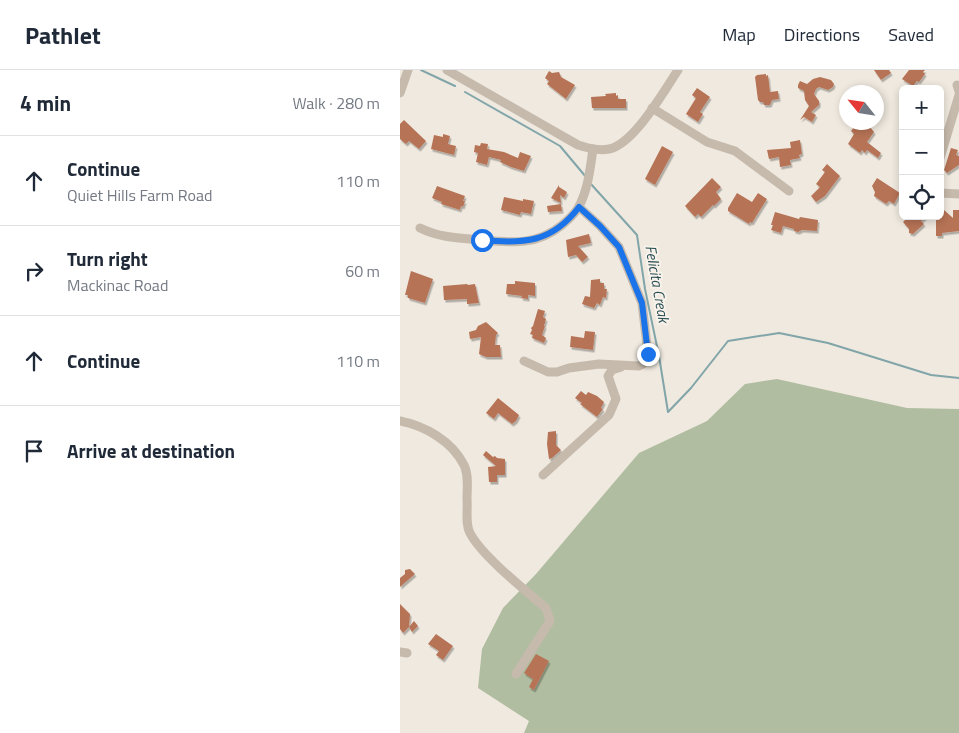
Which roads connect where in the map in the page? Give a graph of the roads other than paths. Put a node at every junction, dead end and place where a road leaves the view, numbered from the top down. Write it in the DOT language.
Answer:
graph roads {
  1 [pos="408,70"];
  2 [pos="447,70"];
  3 [pos="678,70"];
  4 [pos="400,92"];
  5 [pos="959,96"];
  6 [pos="652,108"];
  7 [pos="944,145"];
  8 [pos="592,149"];
  9 [pos="790,191"];
  10 [pos="944,193"];
  11 [pos="959,194"];
  12 [pos="579,207"];
  13 [pos="420,228"];
  14 [pos="524,361"];
  15 [pos="624,366"];
  16 [pos="400,422"];
  17 [pos="543,475"];
  18 [pos="516,674"];
  1 -- 4 [label="street"];
  2 -- 8 [label="street"];
  3 -- 6 [label="street"];
  5 -- 7 [label="street"];
  6 -- 8 [label="street"];
  6 -- 9 [label="street"];
  8 -- 12 [label="street"];
  10 -- 11 [label="street"];
  12 -- 13 [label="street"];
  12 -- 15 [label="street"];
  14 -- 15 [label="street"];
  15 -- 17 [label="street"];
  16 -- 18 [label="street"];
}
